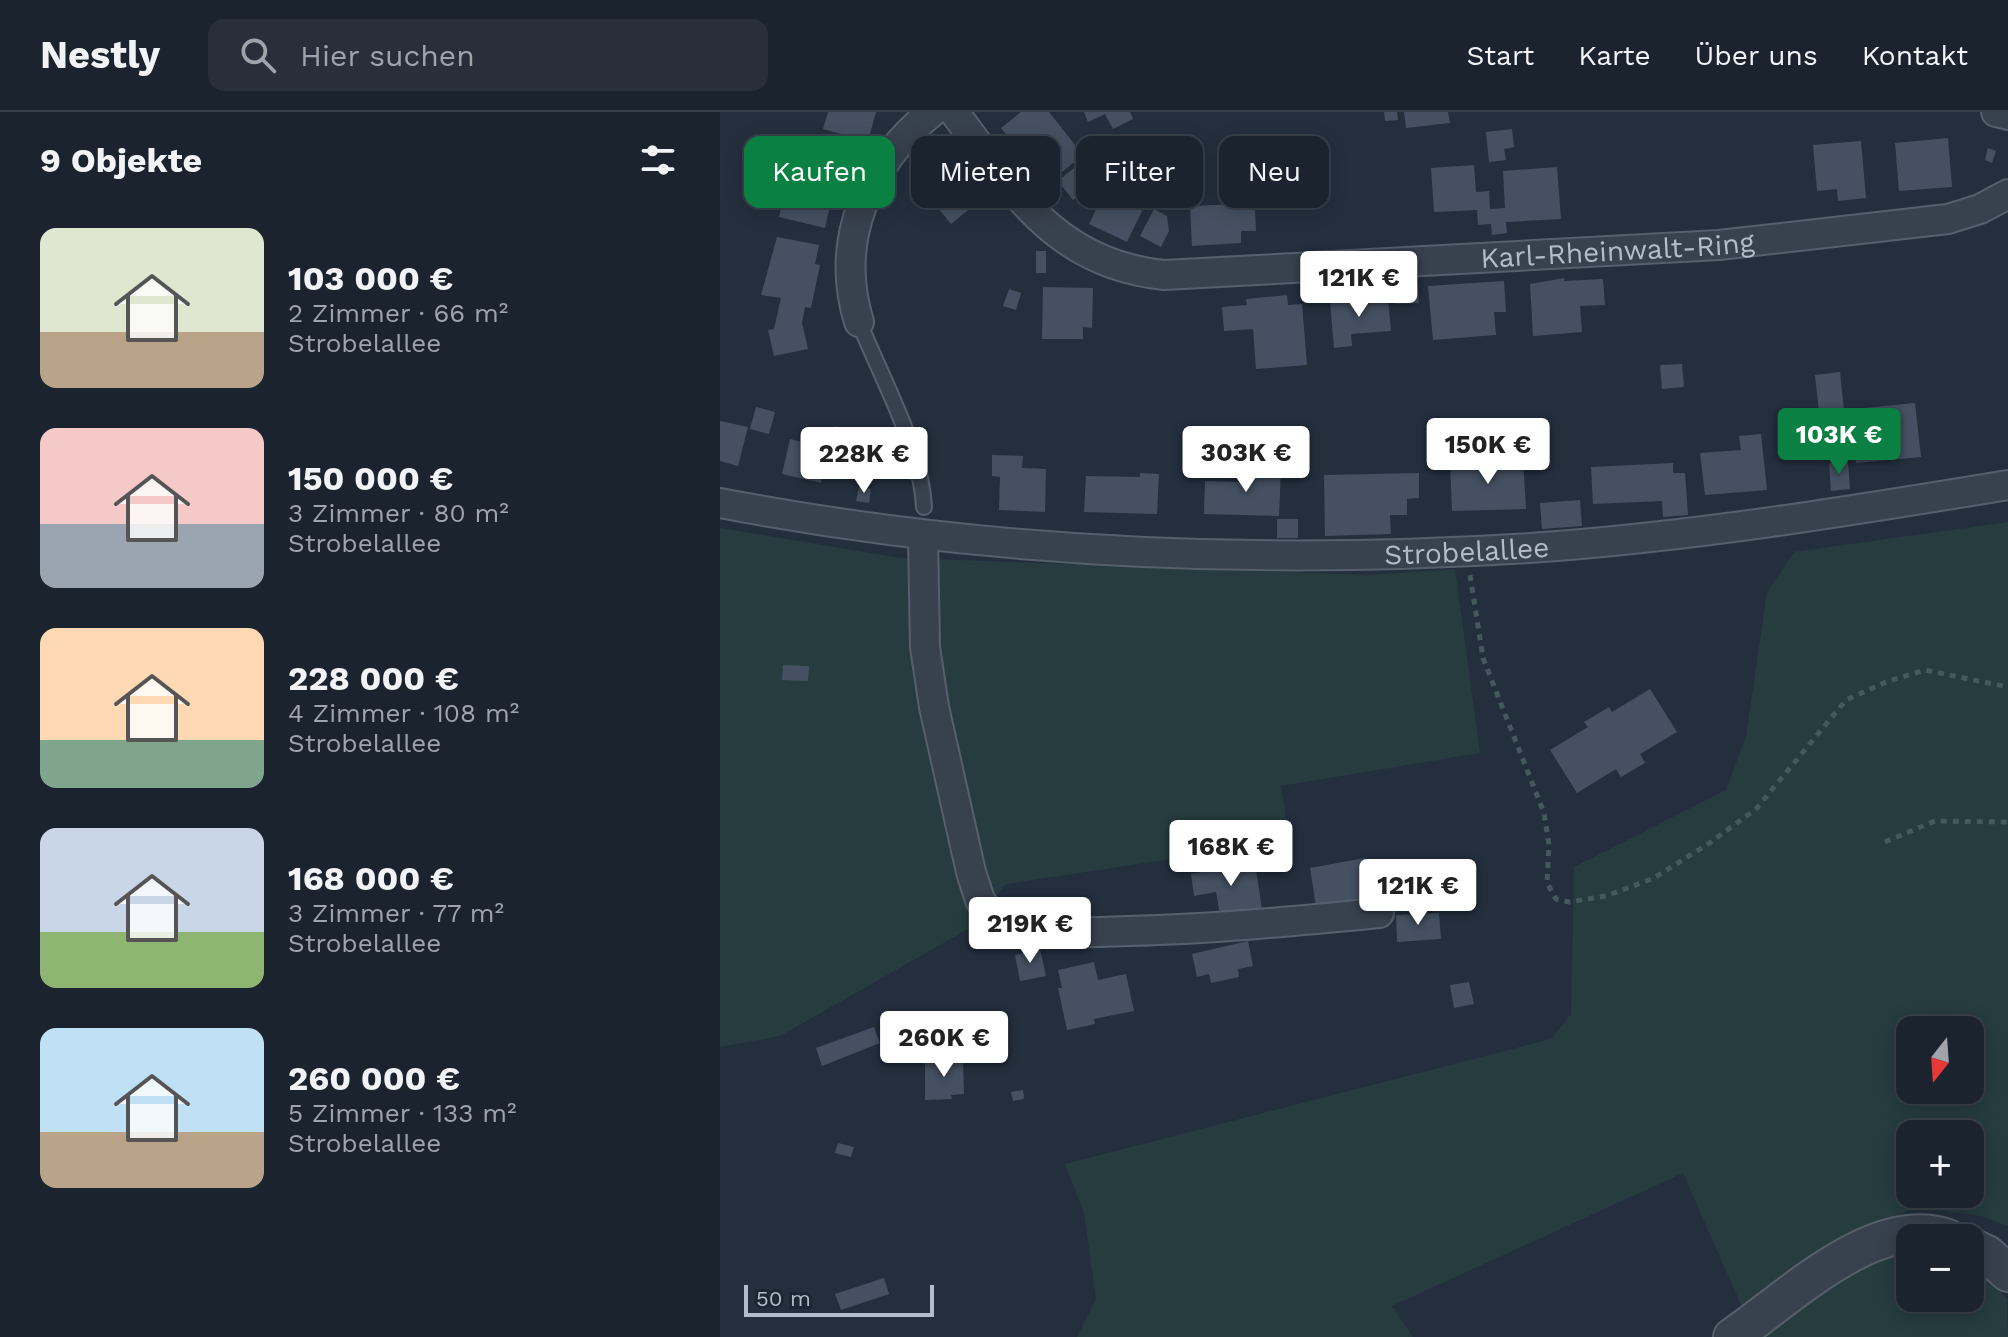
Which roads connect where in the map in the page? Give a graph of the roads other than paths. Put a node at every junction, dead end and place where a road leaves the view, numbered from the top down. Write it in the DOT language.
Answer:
graph roads {
  1 [pos="932,112"];
  2 [pos="954,112"];
  3 [pos="1996,112"];
  4 [pos="2008,115"];
  5 [pos="2008,194"];
  6 [pos="859,322"];
  7 [pos="2008,485"];
  8 [pos="720,503"];
  9 [pos="924,507"];
  10 [pos="923,537"];
  11 [pos="1379,913"];
  12 [pos="1896,1236"];
  13 [pos="1984,1253"];
  14 [pos="2008,1273"];
  15 [pos="1732,1337"];
  1 -- 6 [label="street"];
  2 -- 5 [label="street, Karl-Rheinwalt-Ring"];
  3 -- 4 [label="street"];
  6 -- 9 [label="lane"];
  7 -- 10 [label="street, Strobelallee"];
  8 -- 10 [label="street, Strobelallee"];
  10 -- 11 [label="street"];
  12 -- 15 [label="street"];
  13 -- 14 [label="street"];
}
